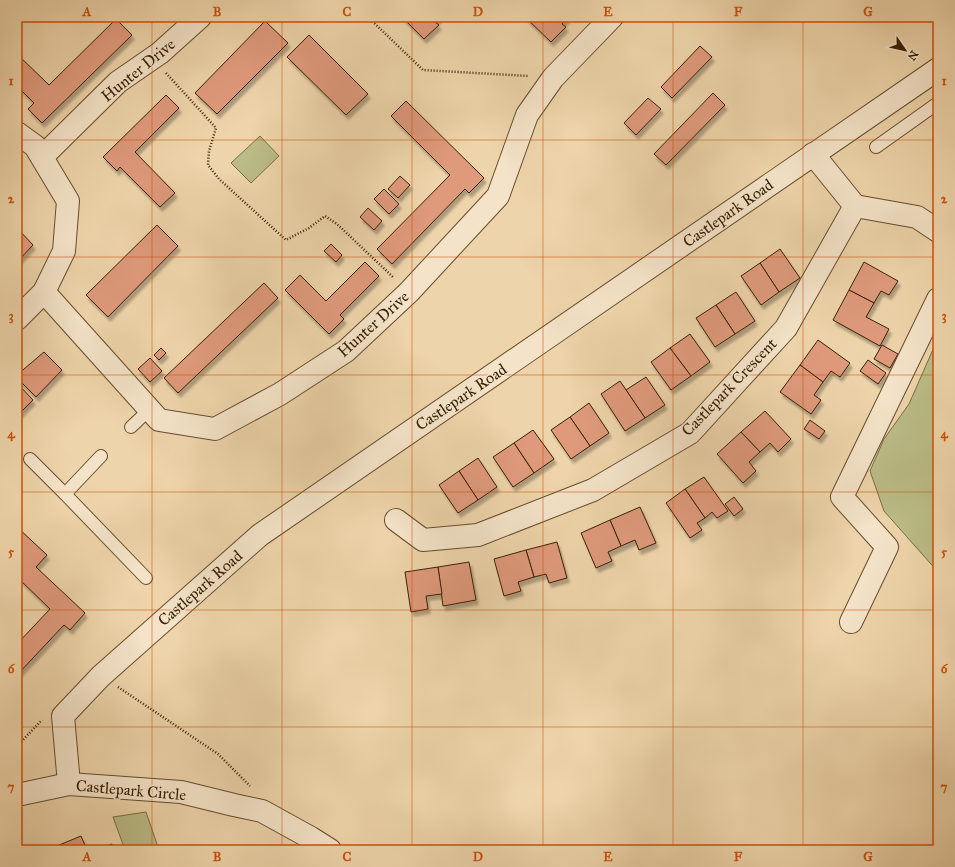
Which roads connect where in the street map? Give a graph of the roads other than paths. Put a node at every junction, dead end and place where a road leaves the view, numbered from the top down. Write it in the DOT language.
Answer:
graph roads {
  1 [pos="200,17"];
  2 [pos="612,17"];
  3 [pos="938,69"];
  4 [pos="938,103"];
  5 [pos="17,133"];
  6 [pos="876,147"];
  7 [pos="814,154"];
  8 [pos="42,157"];
  9 [pos="856,206"];
  10 [pos="938,231"];
  11 [pos="44,292"];
  12 [pos="938,299"];
  13 [pos="17,319"];
  14 [pos="150,409"];
  15 [pos="131,427"];
  16 [pos="101,456"];
  17 [pos="30,459"];
  18 [pos="65,494"];
  19 [pos="396,520"];
  20 [pos="146,578"];
  21 [pos="851,622"];
  22 [pos="69,784"];
  23 [pos="17,795"];
  24 [pos="307,844"];
  25 [pos="330,850"];
  1 -- 8 [label="street, Hunter Drive"];
  2 -- 14 [label="street, Hunter Drive"];
  3 -- 7 [label="street, Castlepark Road"];
  4 -- 6 [label="lane"];
  5 -- 8 [label="street"];
  7 -- 9 [label="street"];
  7 -- 22 [label="street, Castlepark Road"];
  8 -- 11 [label="street"];
  9 -- 10 [label="street"];
  9 -- 19 [label="street, Castlepark Crescent"];
  11 -- 13 [label="street"];
  11 -- 14 [label="street, Hunter Drive"];
  12 -- 21 [label="street"];
  14 -- 15 [label="lane"];
  16 -- 18 [label="lane"];
  17 -- 18 [label="lane"];
  18 -- 20 [label="lane"];
  22 -- 23 [label="street, Castlepark Circle"];
  22 -- 24 [label="street, Castlepark Circle"];
  24 -- 25 [label="street, Castlepark Circle"];
}
